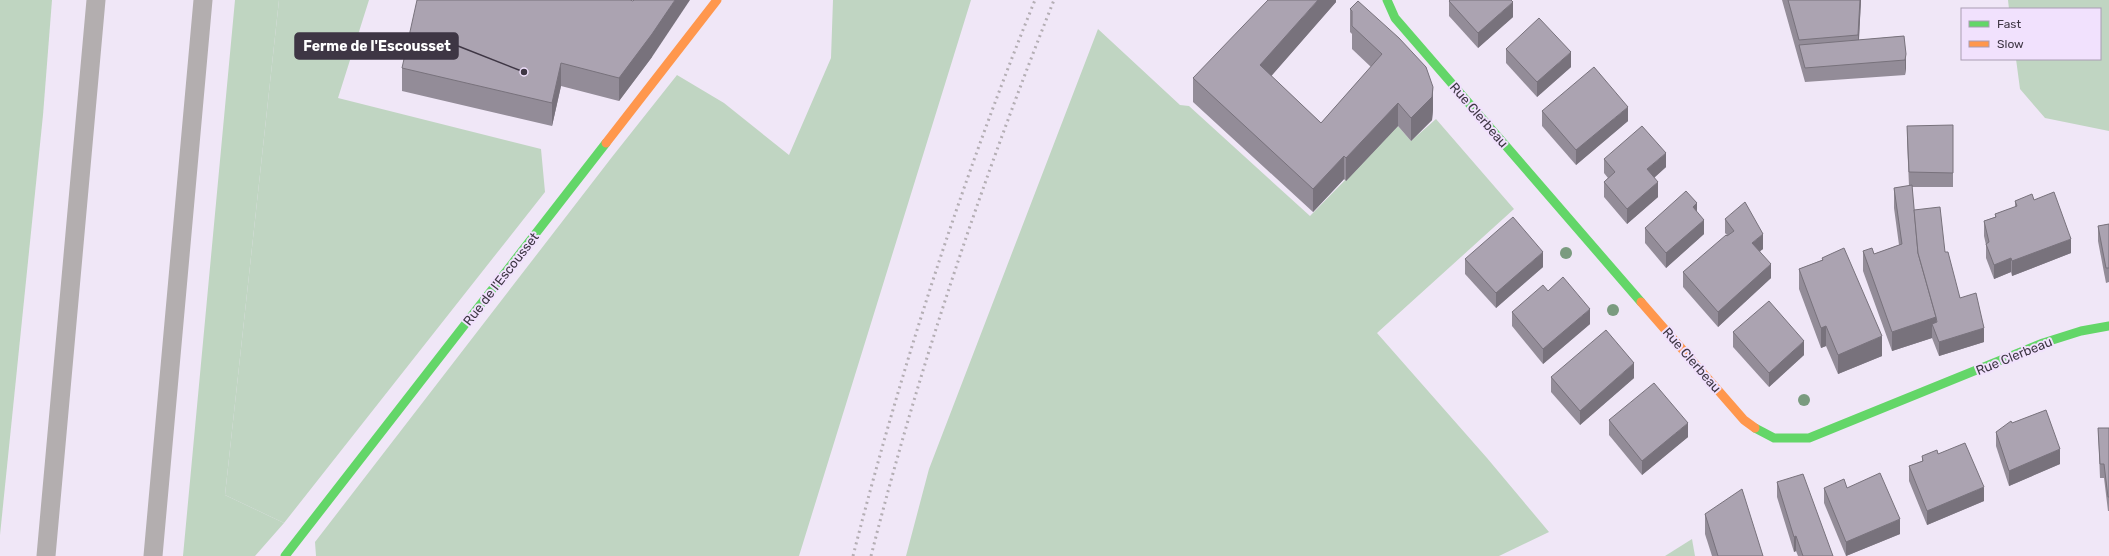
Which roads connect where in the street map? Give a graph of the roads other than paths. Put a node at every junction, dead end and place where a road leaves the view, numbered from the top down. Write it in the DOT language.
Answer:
graph roads {
  1 [pos="96,0"];
  2 [pos="203,0"];
  3 [pos="717,0"];
  4 [pos="1387,0"];
  5 [pos="2109,326"];
  6 [pos="46,556"];
  7 [pos="153,556"];
  8 [pos="285,556"];
  1 -- 6 [label="lane"];
  2 -- 7 [label="lane"];
  3 -- 8 [label="street, Rue de l'Escousset"];
  4 -- 5 [label="street, Rue Clerbeau"];
}
